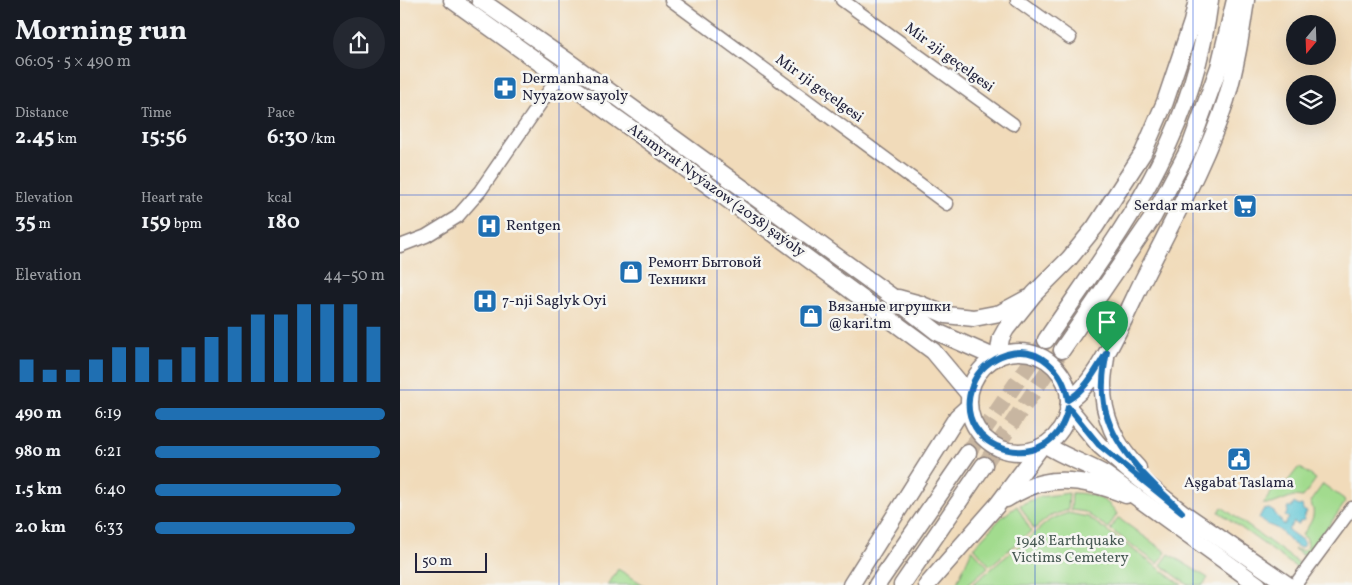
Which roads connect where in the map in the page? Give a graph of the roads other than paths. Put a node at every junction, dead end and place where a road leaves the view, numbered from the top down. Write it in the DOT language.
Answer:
graph roads {
  1 [pos="452,0"];
  2 [pos="480,0"];
  3 [pos="671,0"];
  4 [pos="842,0"];
  5 [pos="1017,0"];
  6 [pos="1197,0"];
  7 [pos="1210,0"];
  8 [pos="1235,0"];
  9 [pos="1246,0"];
  10 [pos="1070,38"];
  11 [pos="569,62"];
  12 [pos="559,77"];
  13 [pos="1013,124"];
  14 [pos="947,204"];
  15 [pos="400,246"];
  16 [pos="1034,294"];
  17 [pos="891,296"];
  18 [pos="1046,340"];
  19 [pos="1062,350"];
  20 [pos="1107,352"];
  21 [pos="997,357"];
  22 [pos="969,400"];
  23 [pos="1068,404"];
  24 [pos="1043,446"];
  25 [pos="968,453"];
  26 [pos="984,465"];
  27 [pos="998,504"];
  28 [pos="1147,504"];
  29 [pos="1352,508"];
  30 [pos="1182,512"];
  31 [pos="850,585"];
  32 [pos="877,585"];
  33 [pos="902,585"];
  34 [pos="927,585"];
  35 [pos="1258,585"];
  36 [pos="1288,585"];
  37 [pos="1295,585"];
  1 -- 12 [label="main road, Atamyrat Nyýazow (2038) şaýoly"];
  2 -- 11 [label="main road, Atamyrat Nyýazow (2038) şaýoly"];
  3 -- 14 [label="street, Mir 1ji geçelgesi"];
  4 -- 13 [label="street, Mir 2ji geçelgesi"];
  5 -- 10 [label="street"];
  6 -- 16 [label="main road"];
  7 -- 18 [label="main road"];
  8 -- 19 [label="main road"];
  9 -- 20 [label="main road"];
  11 -- 12 [label="street"];
  11 -- 17 [label="main road, Atamyrat Nyýazow (2038) şaýoly"];
  12 -- 15 [label="street"];
  12 -- 22 [label="main road, Atamyrat Nyýazow (2038) şaýoly"];
  16 -- 17 [label="main road"];
  16 -- 21 [label="main road"];
  17 -- 21 [label="main road, Atamyrat Nyýazow (2038) şaýoly"];
  20 -- 23 [label="main road"];
  20 -- 30 [label="main road"];
  21 -- 22 [label="main road"];
  21 -- 23 [label="main road"];
  22 -- 24 [label="main road"];
  22 -- 31 [label="main road"];
  23 -- 24 [label="main road"];
  23 -- 30 [label="main road"];
  24 -- 27 [label="main road"];
  24 -- 28 [label="main road"];
  25 -- 32 [label="main road"];
  26 -- 33 [label="main road"];
  27 -- 28 [label="main road"];
  27 -- 34 [label="main road"];
  28 -- 35 [label="main road"];
  29 -- 37 [label="street"];
  30 -- 36 [label="main road"];
}
